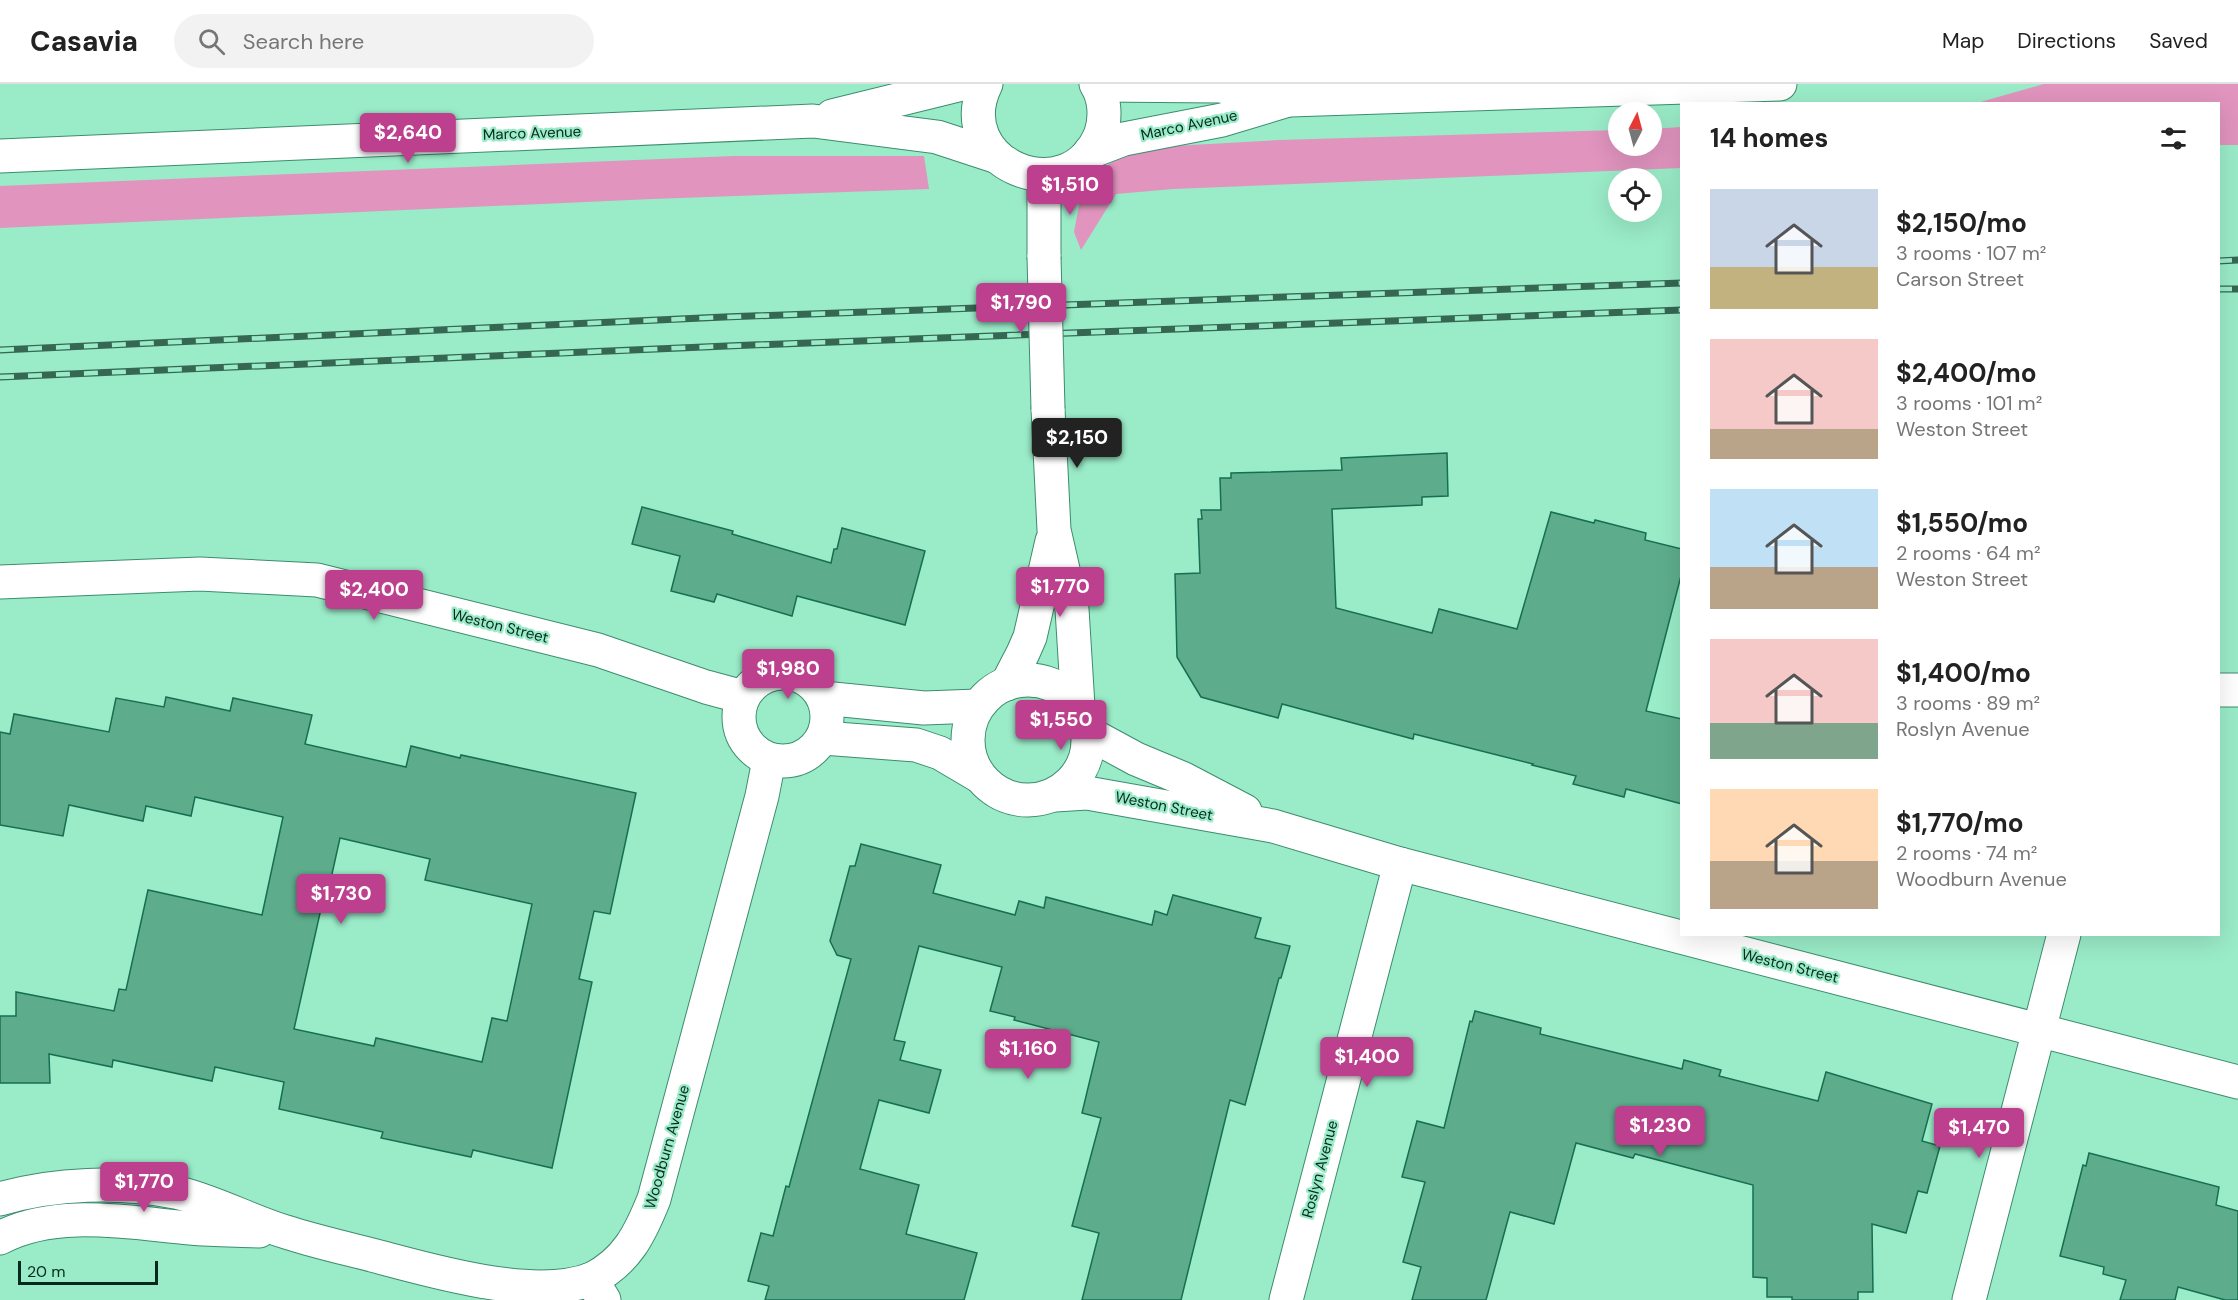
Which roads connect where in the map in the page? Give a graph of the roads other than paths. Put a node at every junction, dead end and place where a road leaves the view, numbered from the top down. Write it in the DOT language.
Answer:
graph roads {
  1 [pos="962,84"];
  2 [pos="986,84"];
  3 [pos="1780,84"];
  4 [pos="1096,85"];
  5 [pos="1290,100"];
  6 [pos="813,121"];
  7 [pos="1090,152"];
  8 [pos="0,156"];
  9 [pos="995,156"];
  10 [pos="1044,176"];
  11 [pos="1054,530"];
  12 [pos="0,582"];
  13 [pos="1007,684"];
  14 [pos="2220,690"];
  15 [pos="2238,690"];
  16 [pos="743,697"];
  17 [pos="823,698"];
  18 [pos="978,706"];
  19 [pos="1083,719"];
  20 [pos="823,738"];
  21 [pos="769,760"];
  22 [pos="979,776"];
  23 [pos="1055,795"];
  24 [pos="1274,826"];
  25 [pos="1400,864"];
  26 [pos="2063,936"];
  27 [pos="2038,1030"];
  28 [pos="2238,1082"];
  29 [pos="0,1199"];
  30 [pos="285,1232"];
  31 [pos="0,1238"];
  32 [pos="598,1290"];
  33 [pos="1286,1300"];
  34 [pos="1969,1300"];
  1 -- 6 [label="street, Marco Avenue"];
  2 -- 9 [label="street"];
  3 -- 5 [label="street, Marco Avenue"];
  4 -- 5 [label="street, Marco Avenue"];
  4 -- 7 [label="street"];
  5 -- 7 [label="street, Marco Avenue"];
  6 -- 8 [label="street, Marco Avenue"];
  6 -- 9 [label="street, Marco Avenue"];
  7 -- 10 [label="street"];
  9 -- 10 [label="street, Marco Avenue"];
  10 -- 11 [label="street, bridge"];
  11 -- 13 [label="street"];
  11 -- 19 [label="street"];
  12 -- 16 [label="street, Weston Street"];
  13 -- 18 [label="street"];
  13 -- 19 [label="street"];
  14 -- 15 [label="street"];
  16 -- 17 [label="street"];
  16 -- 21 [label="street"];
  17 -- 18 [label="street"];
  17 -- 20 [label="street"];
  18 -- 22 [label="street"];
  19 -- 23 [label="street"];
  19 -- 24 [label="street, Weston Street"];
  20 -- 21 [label="street"];
  20 -- 22 [label="street"];
  21 -- 32 [label="street, Woodburn Avenue"];
  22 -- 23 [label="street"];
  23 -- 24 [label="street, Weston Street"];
  24 -- 25 [label="street, Weston Street"];
  25 -- 27 [label="street, Weston Street"];
  25 -- 33 [label="street, Roslyn Avenue"];
  26 -- 27 [label="street"];
  27 -- 28 [label="street, Weston Street"];
  27 -- 34 [label="street"];
  29 -- 30 [label="street, Woodburn Avenue"];
  30 -- 31 [label="street, Woodburn Avenue"];
  30 -- 32 [label="street, Woodburn Avenue"];
}
